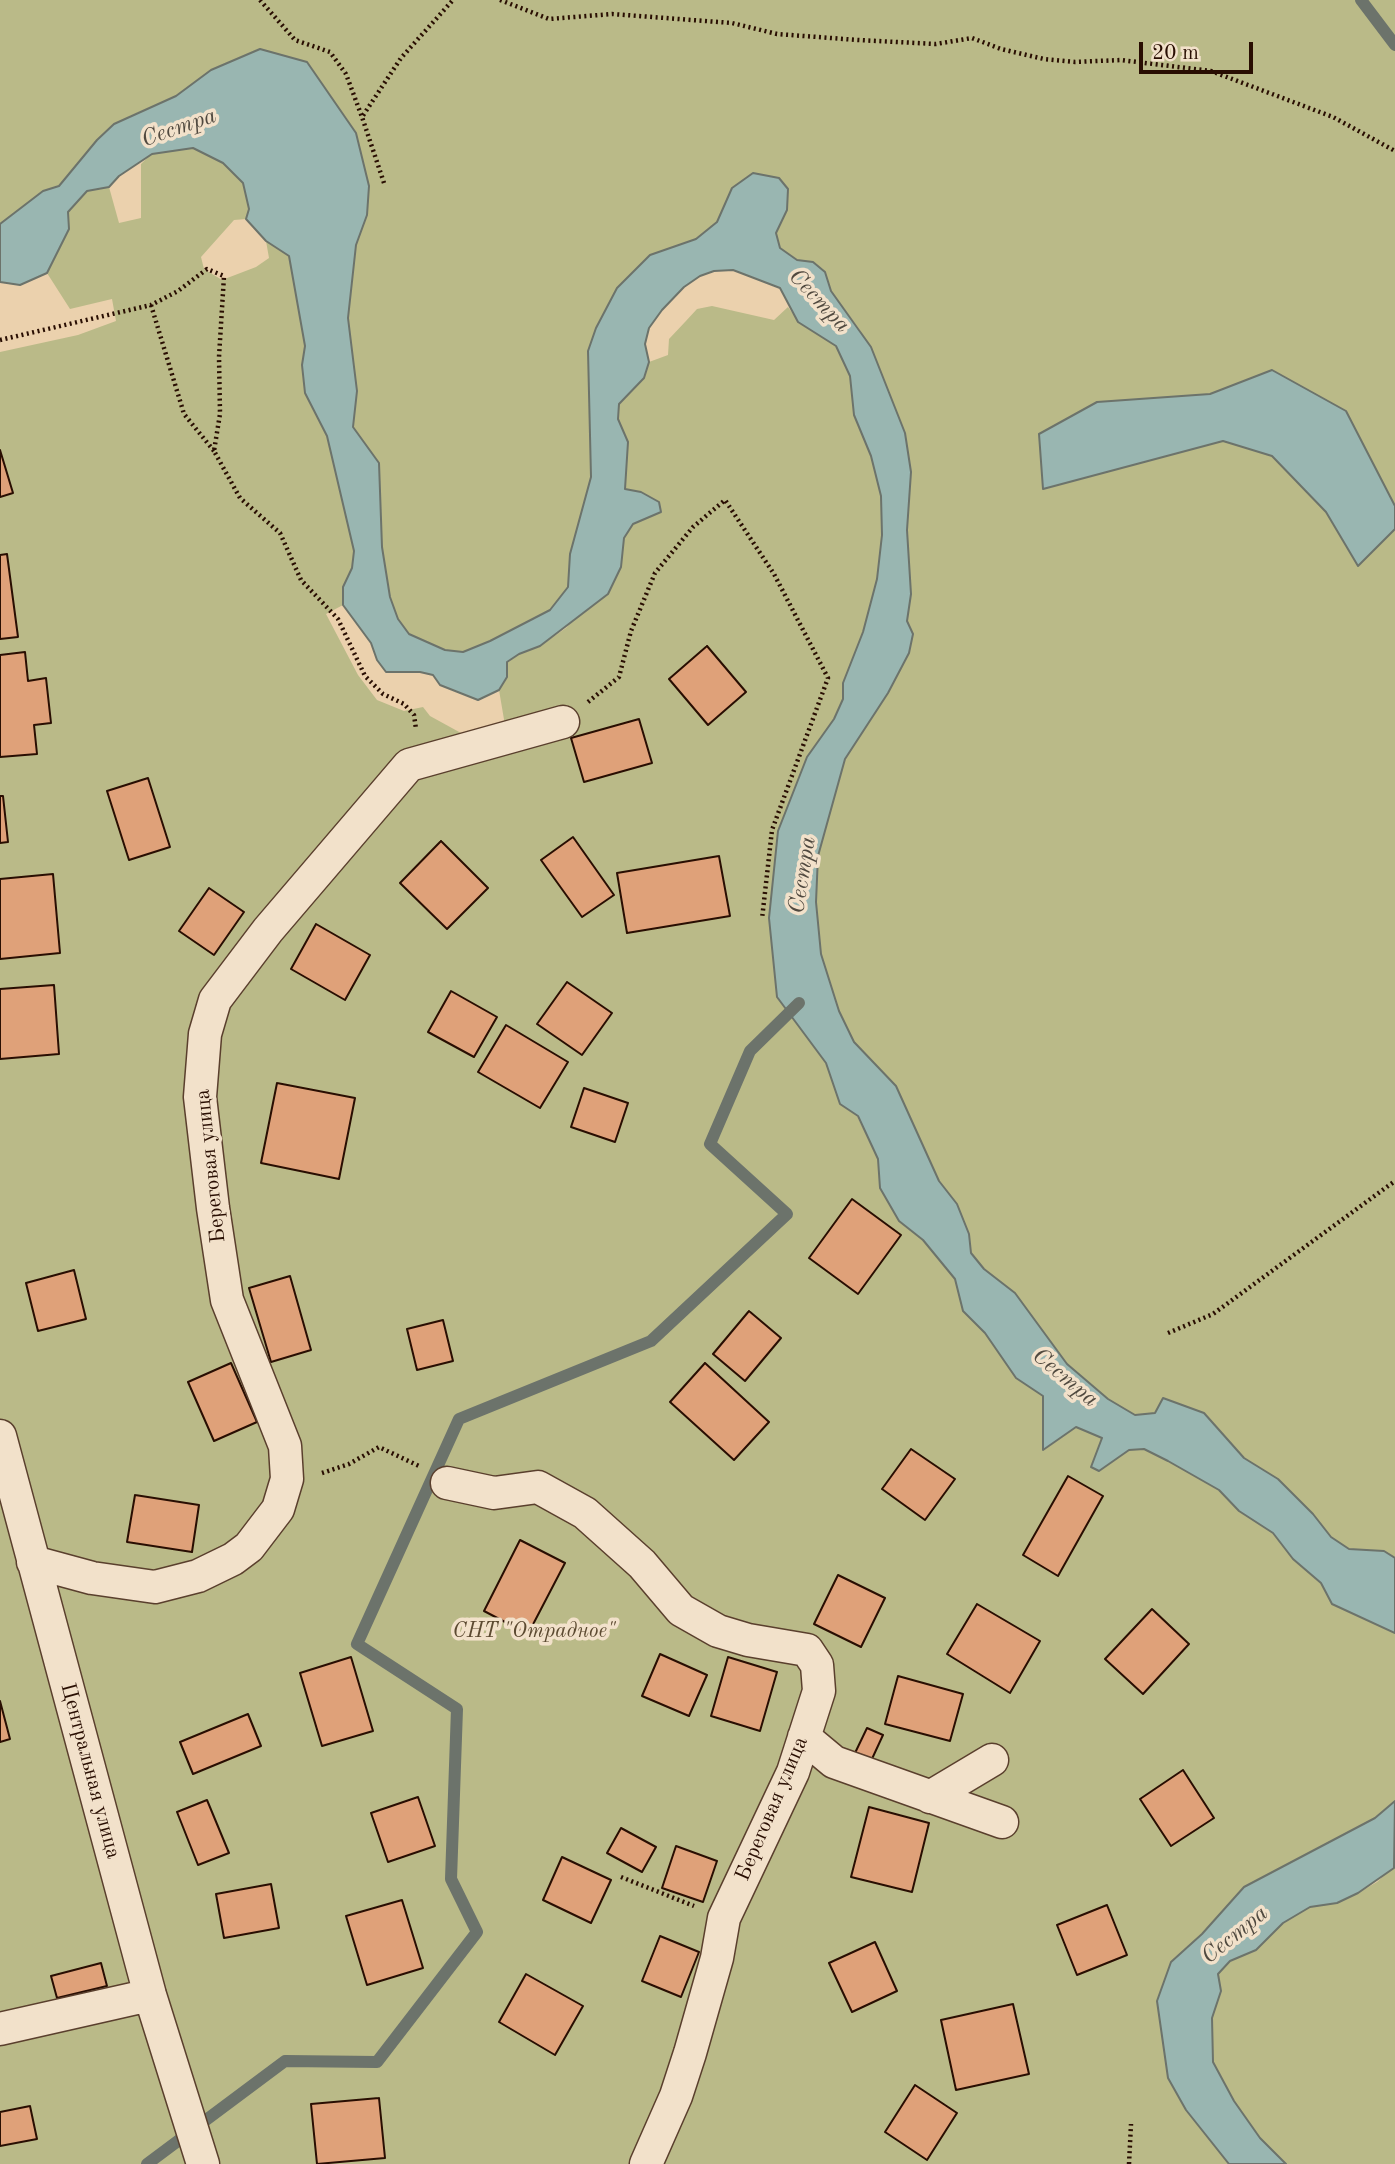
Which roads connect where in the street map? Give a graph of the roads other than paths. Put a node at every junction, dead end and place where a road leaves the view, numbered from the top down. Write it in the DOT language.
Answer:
graph roads {
  1 [pos="563,722"];
  2 [pos="1,1442"];
  3 [pos="447,1483"];
  4 [pos="33,1562"];
  5 [pos="804,1737"];
  6 [pos="992,1760"];
  7 [pos="930,1797"];
  8 [pos="1002,1822"];
  9 [pos="150,1995"];
  10 [pos="0,2029"];
  11 [pos="202,2160"];
  12 [pos="646,2164"];
  1 -- 4 [label="street, Береговая улица"];
  2 -- 4 [label="street, Центральная улица"];
  3 -- 5 [label="street, Береговая улица"];
  4 -- 9 [label="street, Центральная улица"];
  5 -- 7 [label="street"];
  5 -- 12 [label="street, Береговая улица"];
  6 -- 7 [label="street"];
  7 -- 8 [label="street"];
  9 -- 10 [label="street"];
  9 -- 11 [label="street, Центральная улица"];
}
